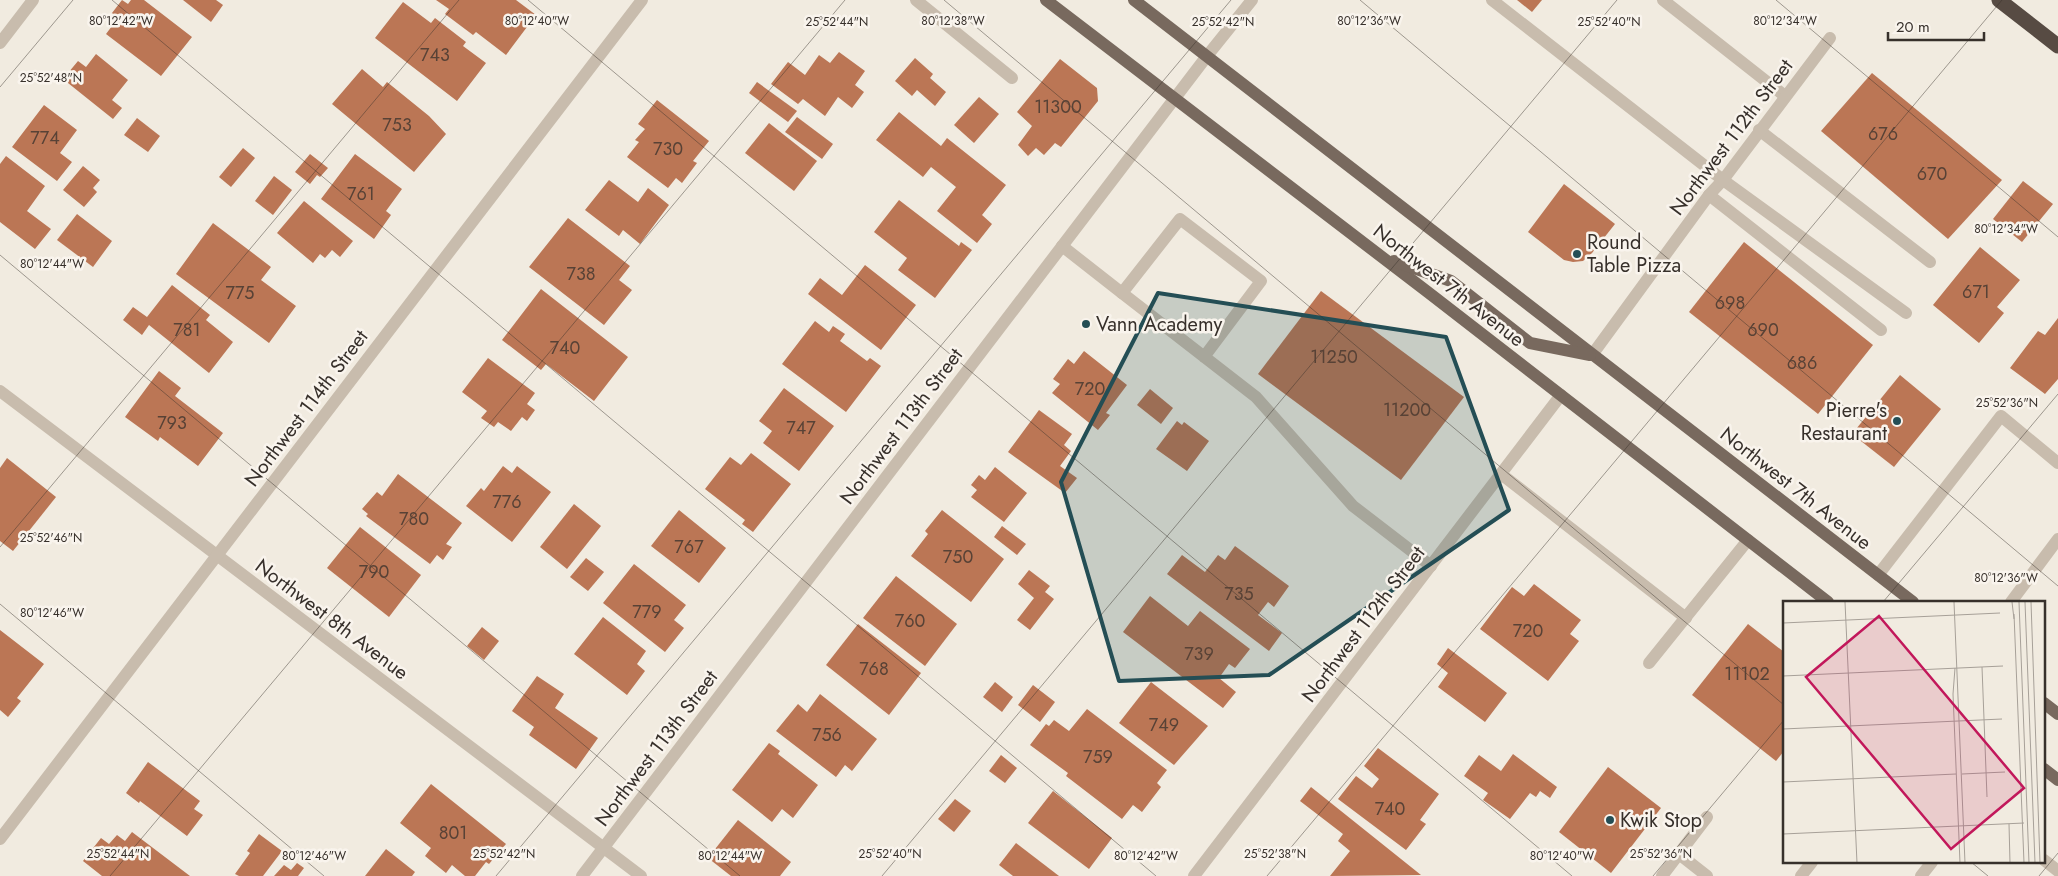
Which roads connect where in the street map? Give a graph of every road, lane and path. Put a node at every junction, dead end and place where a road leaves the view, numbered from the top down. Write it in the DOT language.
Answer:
graph roads {
  1 [pos="33,0"];
  2 [pos="642,0"];
  3 [pos="916,0"];
  4 [pos="1046,0"];
  5 [pos="1134,0"];
  6 [pos="1252,0"];
  7 [pos="1492,0"];
  8 [pos="1662,0"];
  9 [pos="1999,0"];
  10 [pos="1830,38"];
  11 [pos="0,43"];
  12 [pos="2058,46"];
  13 [pos="1207,56"];
  14 [pos="1012,78"];
  15 [pos="1785,96"];
  16 [pos="1175,98"];
  17 [pos="1759,130"];
  18 [pos="1723,180"];
  19 [pos="1709,195"];
  20 [pos="1062,246"];
  21 [pos="1382,257"];
  22 [pos="1930,262"];
  23 [pos="1122,293"];
  24 [pos="1906,313"];
  25 [pos="1882,330"];
  26 [pos="1592,356"];
  27 [pos="1204,357"];
  28 [pos="0,391"];
  29 [pos="1561,395"];
  30 [pos="2058,463"];
  31 [pos="1501,474"];
  32 [pos="2058,539"];
  33 [pos="1748,540"];
  34 [pos="217,555"];
  35 [pos="1431,566"];
  36 [pos="1878,575"];
  37 [pos="1827,601"];
  38 [pos="1911,601"];
  39 [pos="2012,601"];
  40 [pos="1686,618"];
  41 [pos="1649,663"];
  42 [pos="2046,771"];
  43 [pos="2058,780"];
  44 [pos="1707,817"];
  45 [pos="0,838"];
  46 [pos="603,848"];
  47 [pos="1679,854"];
  48 [pos="2046,862"];
  49 [pos="1810,864"];
  50 [pos="1930,864"];
  51 [pos="2058,871"];
  52 [pos="582,876"];
  53 [pos="641,876"];
  54 [pos="1194,876"];
  55 [pos="1662,876"];
  56 [pos="1707,876"];
  57 [pos="1801,876"];
  58 [pos="1921,876"];
  1 -- 11 [label="street"];
  2 -- 34 [label="street, Northwest 114th Street"];
  3 -- 14 [label="street"];
  4 -- 16 [label="main road, Northwest 7th Avenue"];
  5 -- 13 [label="main road, Northwest 7th Avenue"];
  6 -- 13 [label="street, Northwest 113th Street"];
  7 -- 18 [label="street"];
  8 -- 15 [label="street"];
  9 -- 12 [label="highway"];
  10 -- 15 [label="street, Northwest 112th Street"];
  13 -- 16 [label="street, Northwest 113th Street"];
  13 -- 26 [label="main road, Northwest 7th Avenue"];
  15 -- 17 [label="street, Northwest 112th Street"];
  16 -- 20 [label="street, Northwest 113th Street"];
  16 -- 21 [label="main road, Northwest 7th Avenue"];
  17 -- 18 [label="street, Northwest 112th Street"];
  17 -- 22 [label="street"];
  18 -- 19 [label="street, Northwest 112th Street"];
  18 -- 24 [label="street"];
  19 -- 25 [label="street"];
  19 -- 26 [label="street, Northwest 112th Street"];
  20 -- 23 [label="street"];
  20 -- 46 [label="street, Northwest 113th Street"];
  21 -- 26 [label="main road"];
  21 -- 29 [label="main road, Northwest 7th Avenue"];
  23 -- 27 [label="street"];
  23 -- 27 [label="street"];
  26 -- 36 [label="main road, Northwest 7th Avenue"];
  27 -- 35 [label="street"];
  28 -- 34 [label="street, Northwest 8th Avenue"];
  29 -- 31 [label="street, Northwest 112th Street"];
  29 -- 33 [label="main road, Northwest 7th Avenue"];
  30 -- 36 [label="street"];
  31 -- 35 [label="street, Northwest 112th Street"];
  31 -- 40 [label="street"];
  32 -- 39 [label="street"];
  33 -- 37 [label="main road, Northwest 7th Avenue"];
  33 -- 40 [label="street"];
  34 -- 45 [label="street, Northwest 114th Street"];
  34 -- 46 [label="street, Northwest 8th Avenue"];
  35 -- 54 [label="street, Northwest 112th Street"];
  36 -- 38 [label="main road, Northwest 7th Avenue"];
  40 -- 41 [label="street"];
  42 -- 43 [label="main road"];
  44 -- 47 [label="street"];
  46 -- 52 [label="street, Northwest 113th Street"];
  46 -- 53 [label="street, Northwest 8th Avenue"];
  47 -- 55 [label="street"];
  47 -- 56 [label="street"];
  48 -- 51 [label="street"];
  49 -- 57 [label="street"];
  50 -- 58 [label="street"];
}
